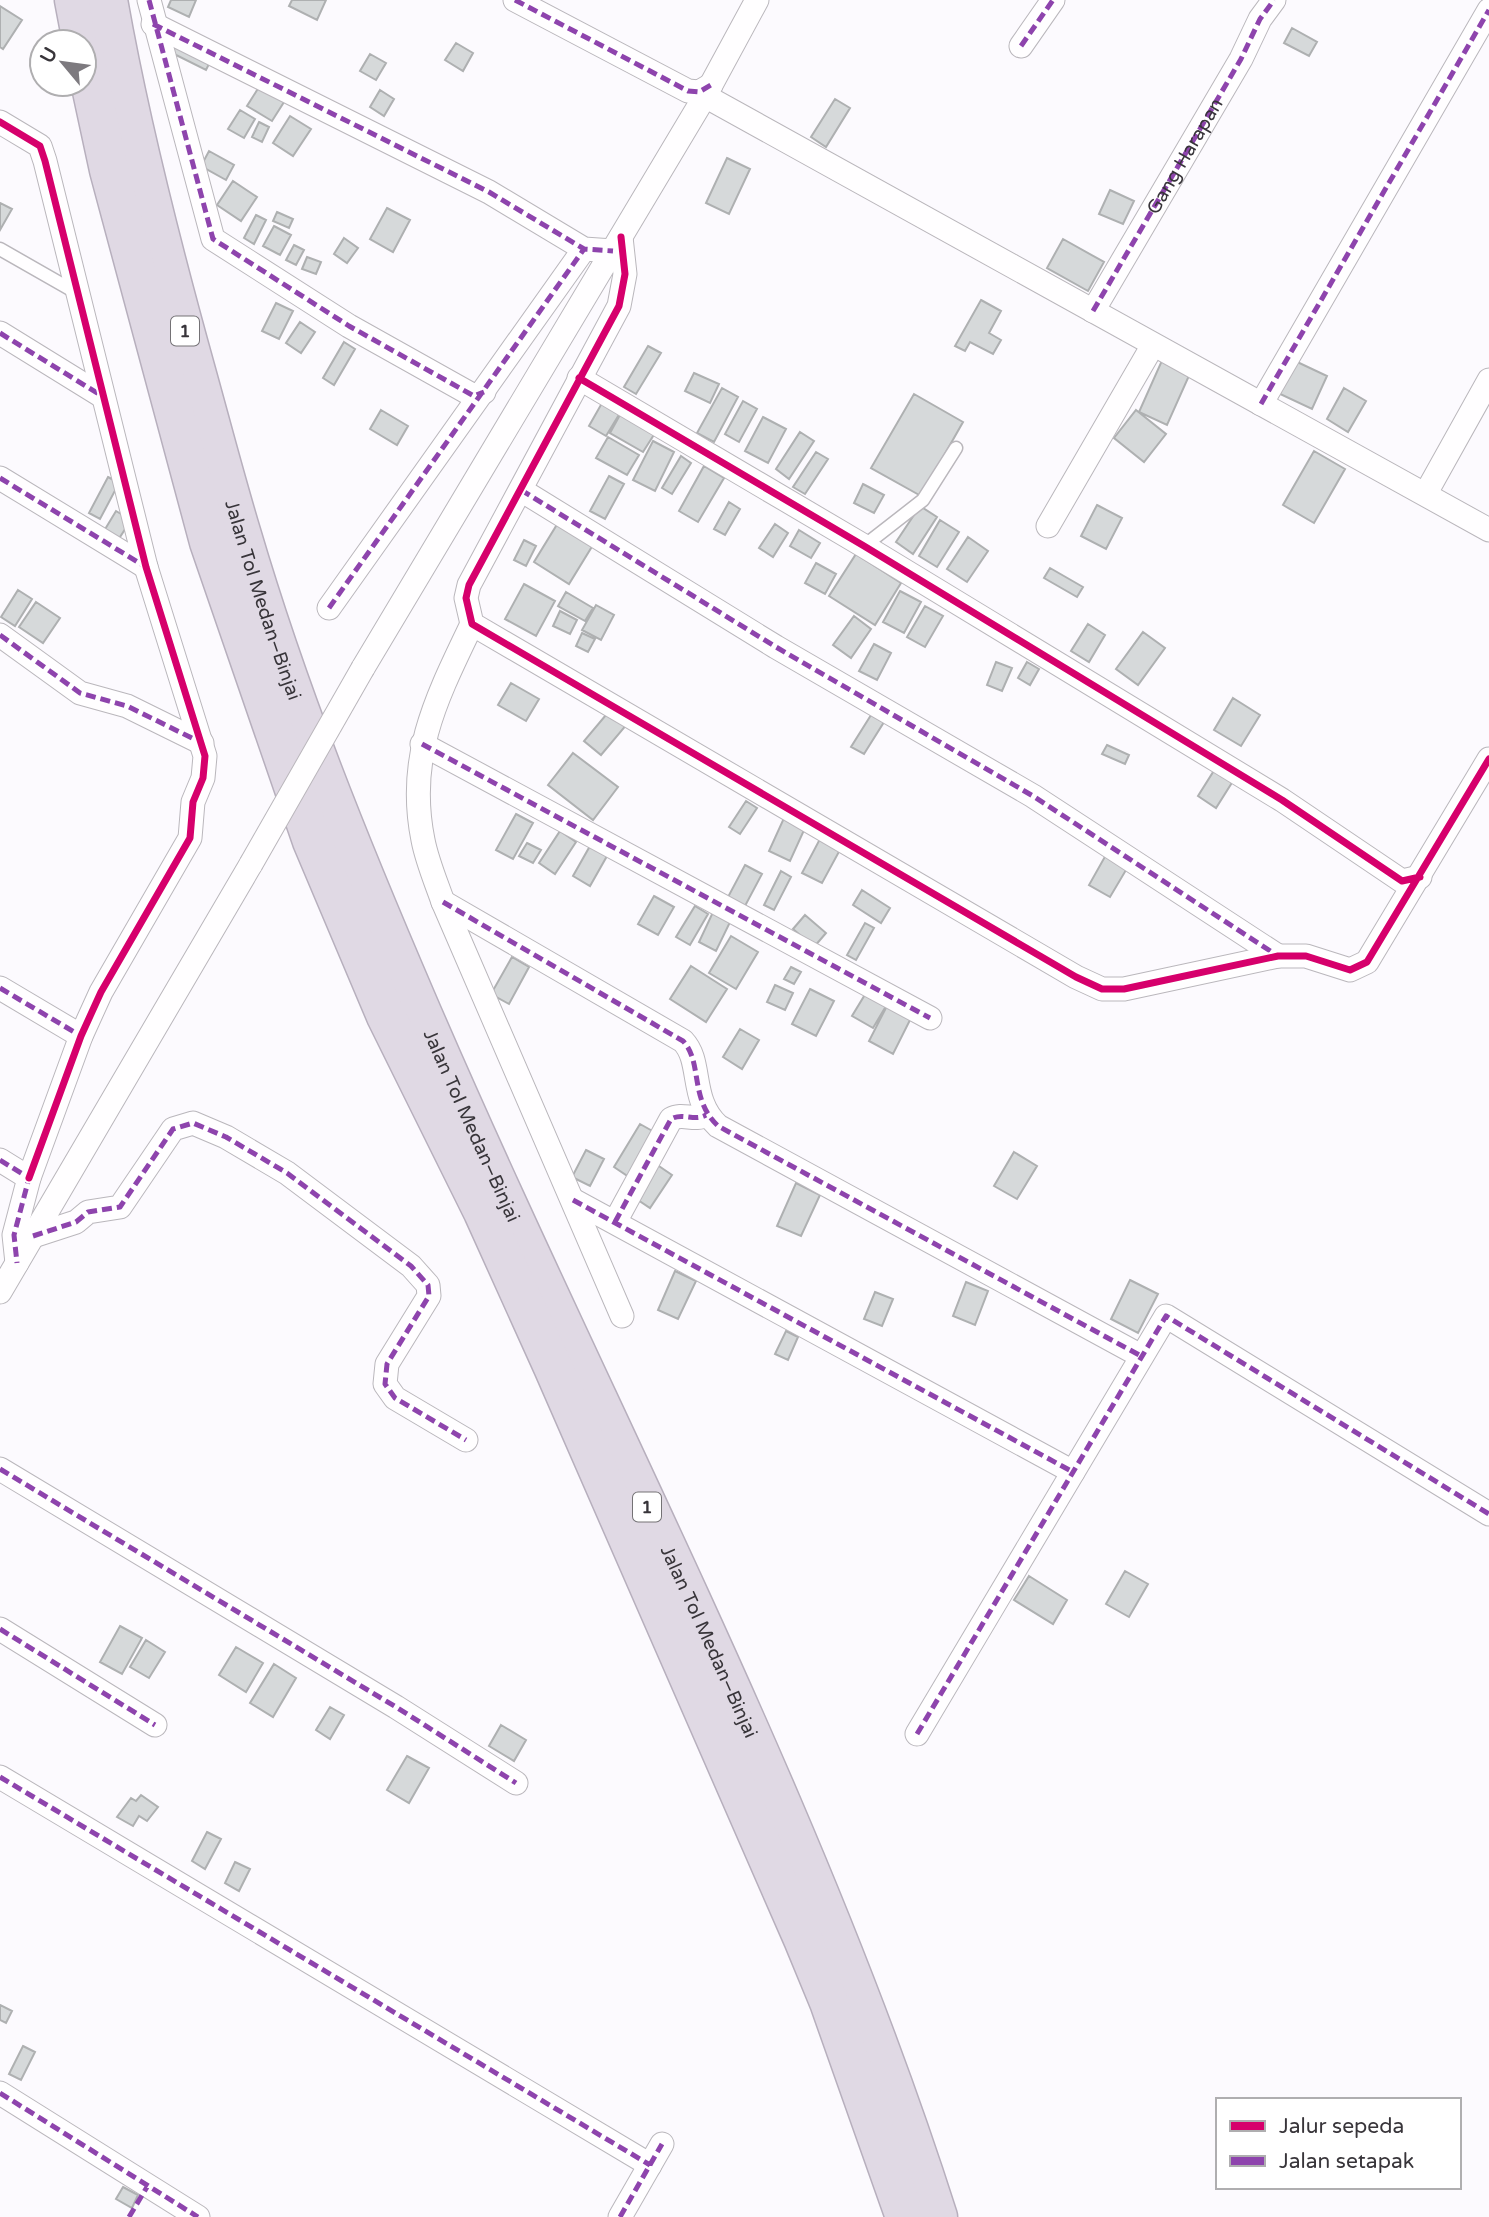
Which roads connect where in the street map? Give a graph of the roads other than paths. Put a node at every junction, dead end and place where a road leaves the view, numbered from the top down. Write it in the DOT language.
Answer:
graph roads {
  1 [pos="74,0"];
  2 [pos="108,0"];
  3 [pos="149,0"];
  4 [pos="515,0"];
  5 [pos="757,0"];
  6 [pos="1053,0"];
  7 [pos="1275,0"];
  8 [pos="1489,10"];
  9 [pos="153,24"];
  10 [pos="79,28"];
  11 [pos="1021,46"];
  12 [pos="708,90"];
  13 [pos="93,98"];
  14 [pos="0,122"];
  15 [pos="617,244"];
  16 [pos="0,249"];
  17 [pos="584,249"];
  18 [pos="78,294"];
  19 [pos="1093,311"];
  20 [pos="0,333"];
  21 [pos="1153,345"];
  22 [pos="579,378"];
  23 [pos="1489,380"];
  24 [pos="484,392"];
  25 [pos="102,396"];
  26 [pos="1261,404"];
  27 [pos="956,448"];
  28 [pos="0,478"];
  29 [pos="521,490"];
  30 [pos="1426,494"];
  31 [pos="1048,526"];
  32 [pos="1489,530"];
  33 [pos="864,546"];
  34 [pos="146,567"];
  35 [pos="329,608"];
  36 [pos="472,624"];
  37 [pos="0,635"];
  38 [pos="202,743"];
  39 [pos="422,744"];
  40 [pos="1489,759"];
  41 [pos="1420,877"];
  42 [pos="443,902"];
  43 [pos="1278,956"];
  44 [pos="0,988"];
  45 [pos="930,1018"];
  46 [pos="81,1036"];
  47 [pos="706,1115"];
  48 [pos="0,1160"];
  49 [pos="29,1178"];
  50 [pos="573,1200"];
  51 [pos="615,1222"];
  52 [pos="33,1236"];
  53 [pos="17,1263"];
  54 [pos="0,1292"];
  55 [pos="622,1316"];
  56 [pos="1141,1356"];
  57 [pos="466,1440"];
  58 [pos="0,1469"];
  59 [pos="1073,1472"];
  60 [pos="1489,1514"];
  61 [pos="0,1629"];
  62 [pos="155,1725"];
  63 [pos="917,1734"];
  64 [pos="0,1777"];
  65 [pos="516,1783"];
  66 [pos="0,2093"];
  67 [pos="662,2144"];
  68 [pos="650,2165"];
  69 [pos="198,2217"];
  70 [pos="620,2217"];
  71 [pos="905,2217"];
  72 [pos="938,2217"];
  1 -- 10 [label="highway"];
  2 -- 72 [label="highway, Jalan Tol Medan–Binjai / 1"];
  3 -- 9 [label="street"];
  4 -- 12 [label="street"];
  5 -- 12 [label="street"];
  6 -- 11 [label="street"];
  7 -- 19 [label="street, Gang Harapan"];
  8 -- 26 [label="street"];
  9 -- 17 [label="street"];
  9 -- 24 [label="street"];
  12 -- 15 [label="street"];
  12 -- 19 [label="street"];
  13 -- 71 [label="highway, Jalan Tol Medan–Binjai / 1"];
  14 -- 18 [label="street"];
  15 -- 17 [label="street"];
  15 -- 22 [label="street"];
  15 -- 52 [label="street, bridge"];
  16 -- 18 [label="lane"];
  17 -- 24 [label="street"];
  18 -- 25 [label="street"];
  19 -- 21 [label="street"];
  20 -- 25 [label="street"];
  21 -- 26 [label="street"];
  21 -- 31 [label="street"];
  22 -- 29 [label="street"];
  22 -- 33 [label="street"];
  23 -- 30 [label="street"];
  24 -- 35 [label="street"];
  25 -- 34 [label="street"];
  26 -- 30 [label="street"];
  27 -- 33 [label="lane"];
  28 -- 34 [label="street"];
  29 -- 36 [label="street"];
  29 -- 43 [label="street"];
  30 -- 32 [label="street"];
  33 -- 41 [label="street"];
  34 -- 38 [label="street"];
  36 -- 39 [label="street"];
  36 -- 43 [label="street"];
  37 -- 38 [label="street"];
  38 -- 46 [label="street"];
  39 -- 42 [label="street"];
  39 -- 45 [label="street"];
  40 -- 41 [label="street"];
  41 -- 43 [label="street"];
  42 -- 47 [label="street"];
  42 -- 50 [label="street"];
  44 -- 46 [label="street"];
  46 -- 49 [label="street"];
  47 -- 51 [label="street"];
  47 -- 56 [label="street"];
  48 -- 49 [label="street"];
  49 -- 53 [label="street"];
  50 -- 51 [label="street"];
  50 -- 55 [label="street"];
  51 -- 59 [label="street"];
  52 -- 53 [label="street"];
  52 -- 57 [label="street"];
  53 -- 54 [label="street"];
  56 -- 59 [label="street"];
  56 -- 60 [label="street"];
  58 -- 65 [label="street"];
  59 -- 63 [label="street"];
  61 -- 62 [label="street"];
  64 -- 68 [label="street"];
  66 -- 69 [label="street"];
  67 -- 68 [label="street"];
  68 -- 70 [label="street"];
}
